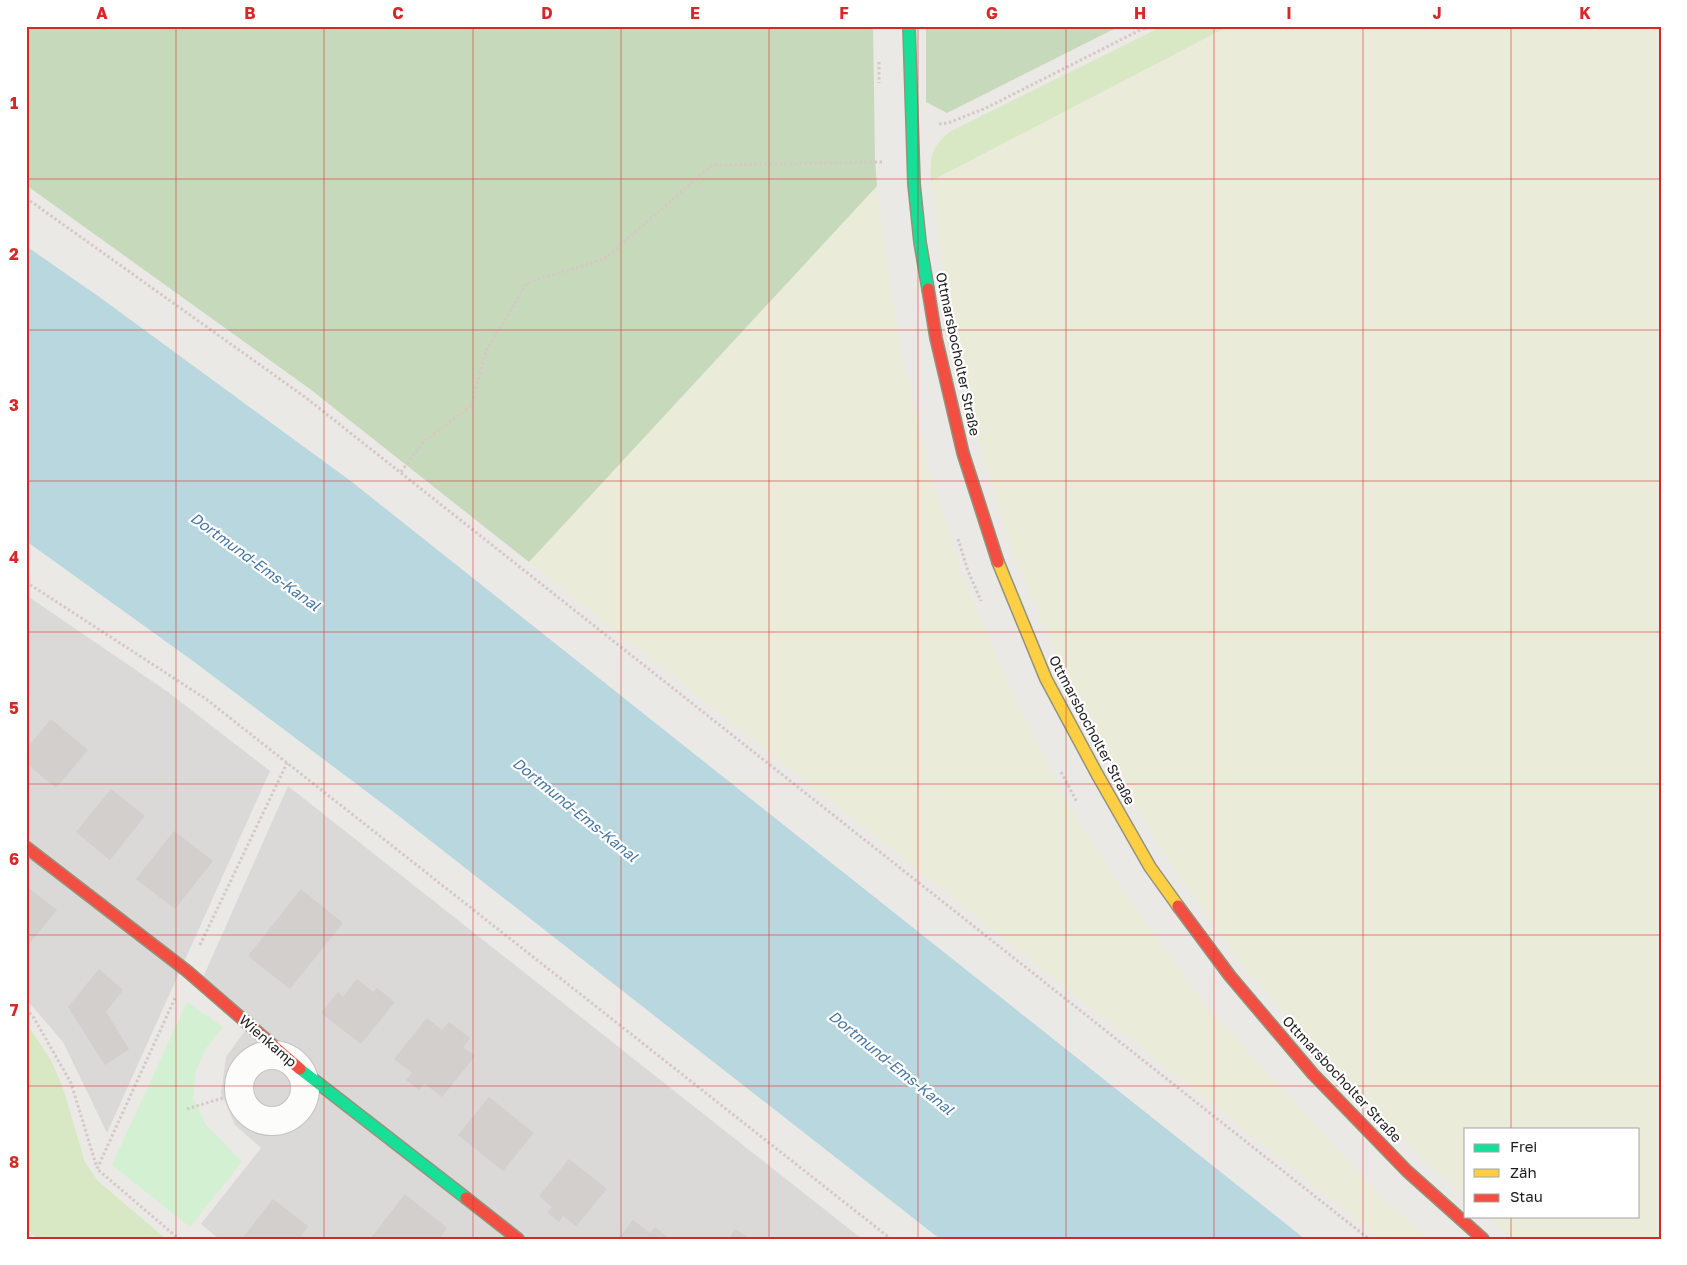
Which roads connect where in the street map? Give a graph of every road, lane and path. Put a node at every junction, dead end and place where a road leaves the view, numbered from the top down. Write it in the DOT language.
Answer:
graph roads {
  1 [pos="909,26"];
  2 [pos="1148,26"];
  3 [pos="911,126"];
  4 [pos="883,162"];
  5 [pos="26,198"];
  6 [pos="401,472"];
  7 [pos="26,582"];
  8 [pos="287,762"];
  9 [pos="26,847"];
  10 [pos="188,971"];
  11 [pos="26,1009"];
  12 [pos="291,1062"];
  13 [pos="239,1093"];
  14 [pos="187,1108"];
  15 [pos="97,1169"];
  16 [pos="513,1237"];
  17 [pos="179,1239"];
  18 [pos="891,1239"];
  19 [pos="1369,1239"];
  20 [pos="1483,1239"];
  1 -- 3 [label="main road, Ottmarsbocholter Straße"];
  2 -- 3 [label="path"];
  3 -- 20 [label="main road, Ottmarsbocholter Straße"];
  4 -- 6 [label="path"];
  5 -- 6 [label="path"];
  6 -- 19 [label="path"];
  7 -- 8 [label="path"];
  8 -- 10 [label="path"];
  8 -- 18 [label="path"];
  9 -- 10 [label="main road, Wienkamp"];
  10 -- 12 [label="main road, Wienkamp"];
  10 -- 15 [label="path"];
  11 -- 15 [label="path"];
  12 -- 13 [label="street"];
  12 -- 13 [label="street"];
  12 -- 16 [label="main road, Wienkamp"];
  13 -- 14 [label="path"];
  15 -- 17 [label="path"];
}
